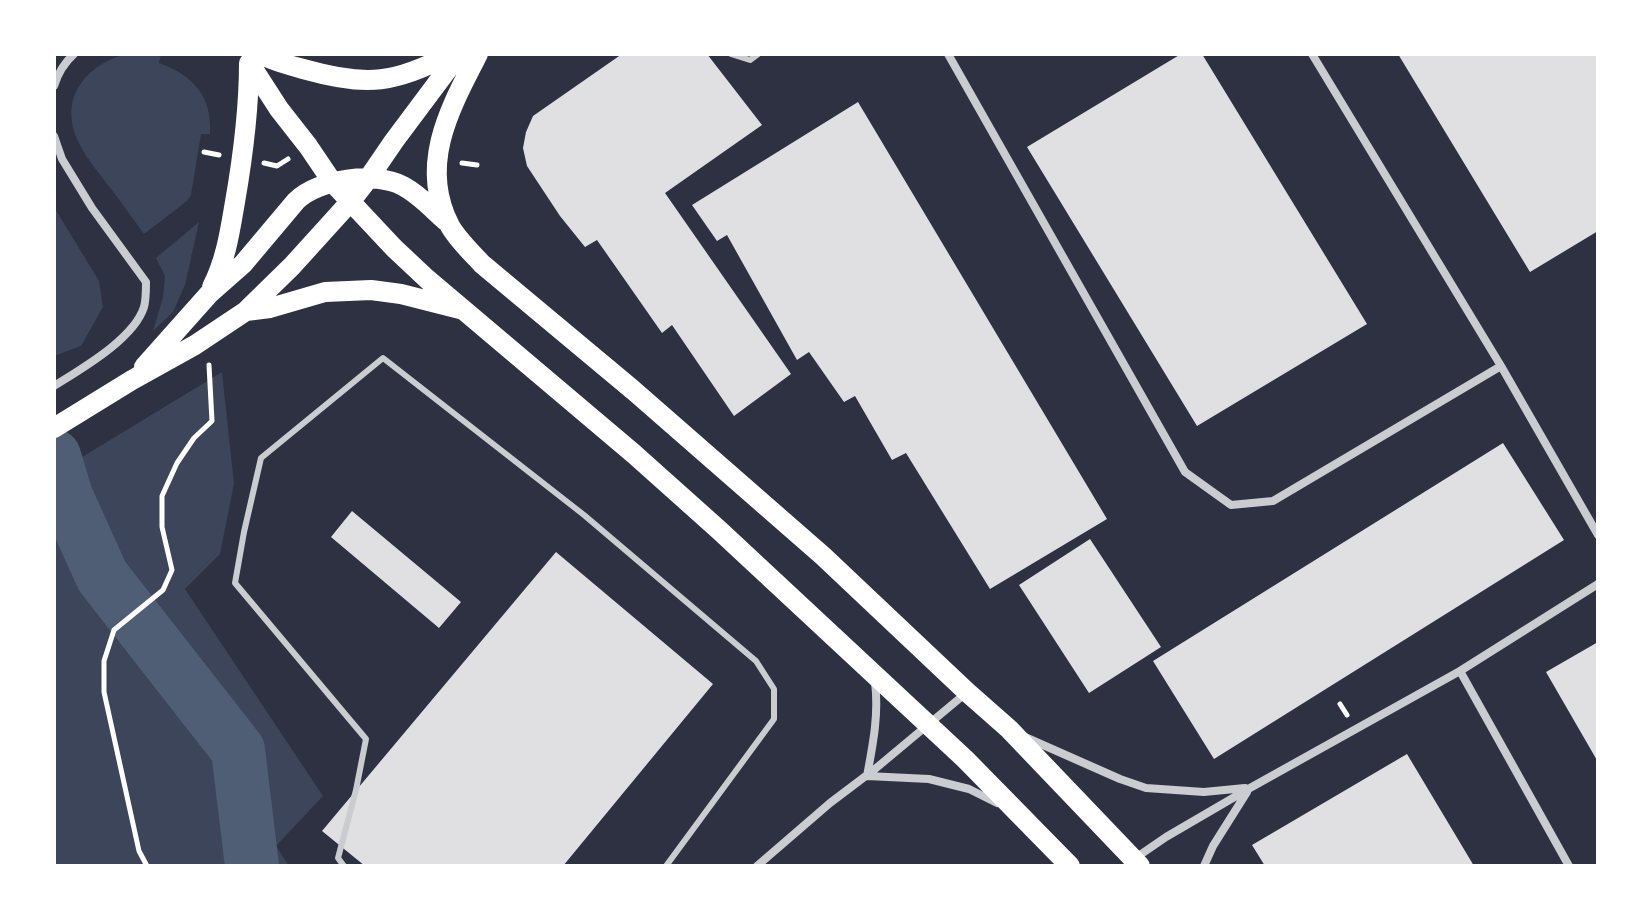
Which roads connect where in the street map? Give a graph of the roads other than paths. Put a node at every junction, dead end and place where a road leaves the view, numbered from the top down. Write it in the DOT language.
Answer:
graph roads {
  1 [pos="74,54"];
  2 [pos="451,54"];
  3 [pos="459,54"];
  4 [pos="478,54"];
  5 [pos="731,54"];
  6 [pos="758,54"];
  7 [pos="948,54"];
  8 [pos="1313,54"];
  9 [pos="252,57"];
  10 [pos="54,86"];
  11 [pos="54,136"];
  12 [pos="368,179"];
  13 [pos="333,183"];
  14 [pos="350,202"];
  15 [pos="450,225"];
  16 [pos="209,294"];
  17 [pos="464,310"];
  18 [pos="246,311"];
  19 [pos="1501,366"];
  20 [pos="132,380"];
  21 [pos="54,386"];
  22 [pos="54,428"];
  23 [pos="1598,535"];
  24 [pos="1598,584"];
  25 [pos="1460,671"];
  26 [pos="873,673"];
  27 [pos="967,692"];
  28 [pos="928,724"];
  29 [pos="1009,729"];
  30 [pos="867,776"];
  31 [pos="1250,788"];
  32 [pos="1014,811"];
  33 [pos="1133,864"];
  34 [pos="344,866"];
  35 [pos="666,866"];
  36 [pos="757,866"];
  37 [pos="1070,866"];
  38 [pos="1204,866"];
  39 [pos="1569,866"];
  1 -- 10 [label="street"];
  2 -- 9 [label="main road"];
  3 -- 12 [label="main road"];
  4 -- 15 [label="main road"];
  5 -- 6 [label="lane"];
  7 -- 19 [label="street"];
  8 -- 19 [label="street"];
  9 -- 13 [label="main road"];
  9 -- 16 [label="main road"];
  11 -- 21 [label="street"];
  12 -- 13 [label="main road"];
  12 -- 14 [label="main road"];
  12 -- 15 [label="main road"];
  13 -- 14 [label="main road"];
  13 -- 16 [label="main road"];
  14 -- 17 [label="main road"];
  14 -- 18 [label="main road"];
  15 -- 27 [label="main road"];
  16 -- 20 [label="main road"];
  17 -- 18 [label="main road"];
  17 -- 26 [label="main road"];
  18 -- 20 [label="main road"];
  19 -- 23 [label="street"];
  20 -- 22 [label="main road"];
  24 -- 25 [label="street"];
  25 -- 31 [label="street"];
  25 -- 39 [label="street"];
  26 -- 28 [label="main road"];
  26 -- 30 [label="street"];
  27 -- 28 [label="street"];
  27 -- 29 [label="main road"];
  28 -- 30 [label="street"];
  28 -- 32 [label="main road"];
  29 -- 31 [label="street"];
  29 -- 33 [label="main road"];
  30 -- 32 [label="street"];
  30 -- 36 [label="street"];
  31 -- 33 [label="street"];
  31 -- 38 [label="street"];
  32 -- 37 [label="main road"];
  34 -- 35 [label="lane"];
}
